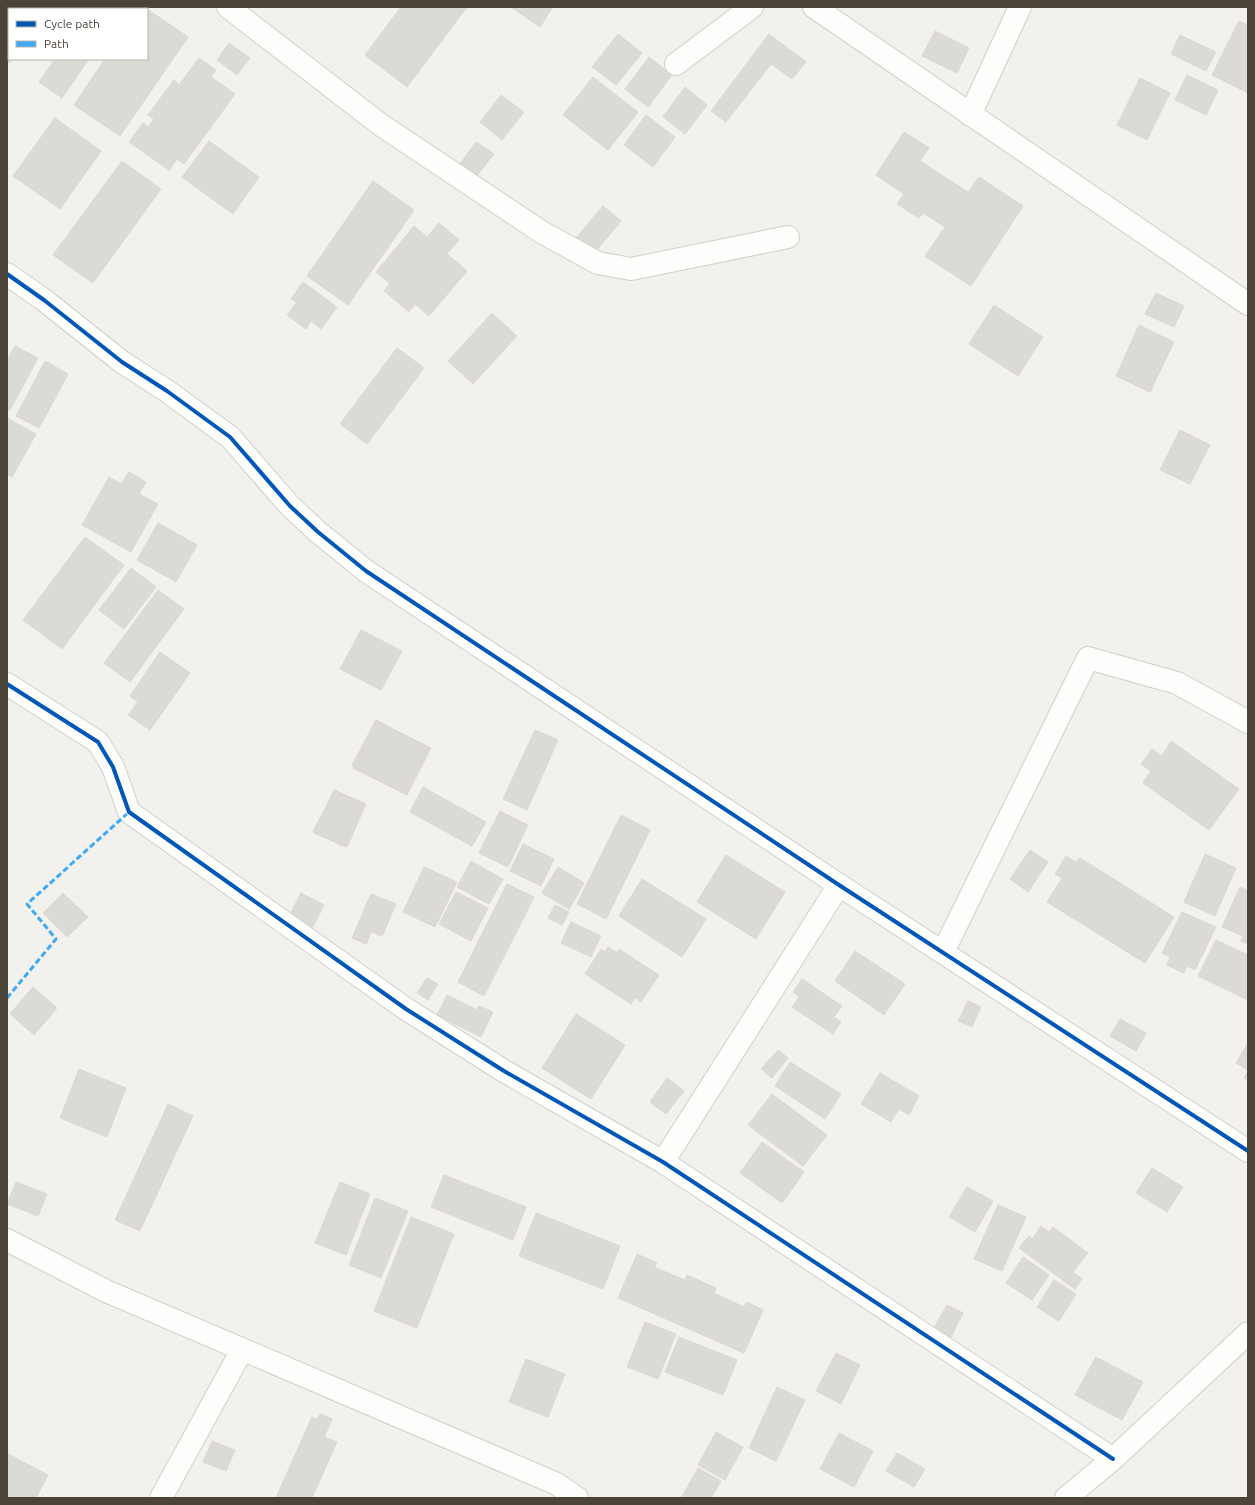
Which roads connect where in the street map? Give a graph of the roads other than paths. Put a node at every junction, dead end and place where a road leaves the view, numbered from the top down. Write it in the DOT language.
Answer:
graph roads {
  1 [pos="228,7"];
  2 [pos="752,7"];
  3 [pos="814,7"];
  4 [pos="1020,7"];
  5 [pos="676,64"];
  6 [pos="970,115"];
  7 [pos="788,237"];
  8 [pos="7,274"];
  9 [pos="1248,304"];
  10 [pos="7,684"];
  11 [pos="1248,722"];
  12 [pos="839,885"];
  13 [pos="942,952"];
  14 [pos="1248,1151"];
  15 [pos="663,1162"];
  16 [pos="7,1240"];
  17 [pos="1248,1333"];
  18 [pos="242,1350"];
  19 [pos="1112,1459"];
  20 [pos="161,1498"];
  21 [pos="576,1498"];
  22 [pos="1066,1498"];
  1 -- 7 [label="street"];
  2 -- 5 [label="street"];
  3 -- 6 [label="street"];
  4 -- 6 [label="street"];
  6 -- 9 [label="street"];
  8 -- 12 [label="street"];
  10 -- 15 [label="street"];
  11 -- 13 [label="street"];
  12 -- 13 [label="street"];
  12 -- 15 [label="street"];
  13 -- 14 [label="street"];
  15 -- 19 [label="street"];
  16 -- 18 [label="street"];
  17 -- 19 [label="street"];
  18 -- 20 [label="street"];
  18 -- 21 [label="street"];
  19 -- 22 [label="street"];
}
